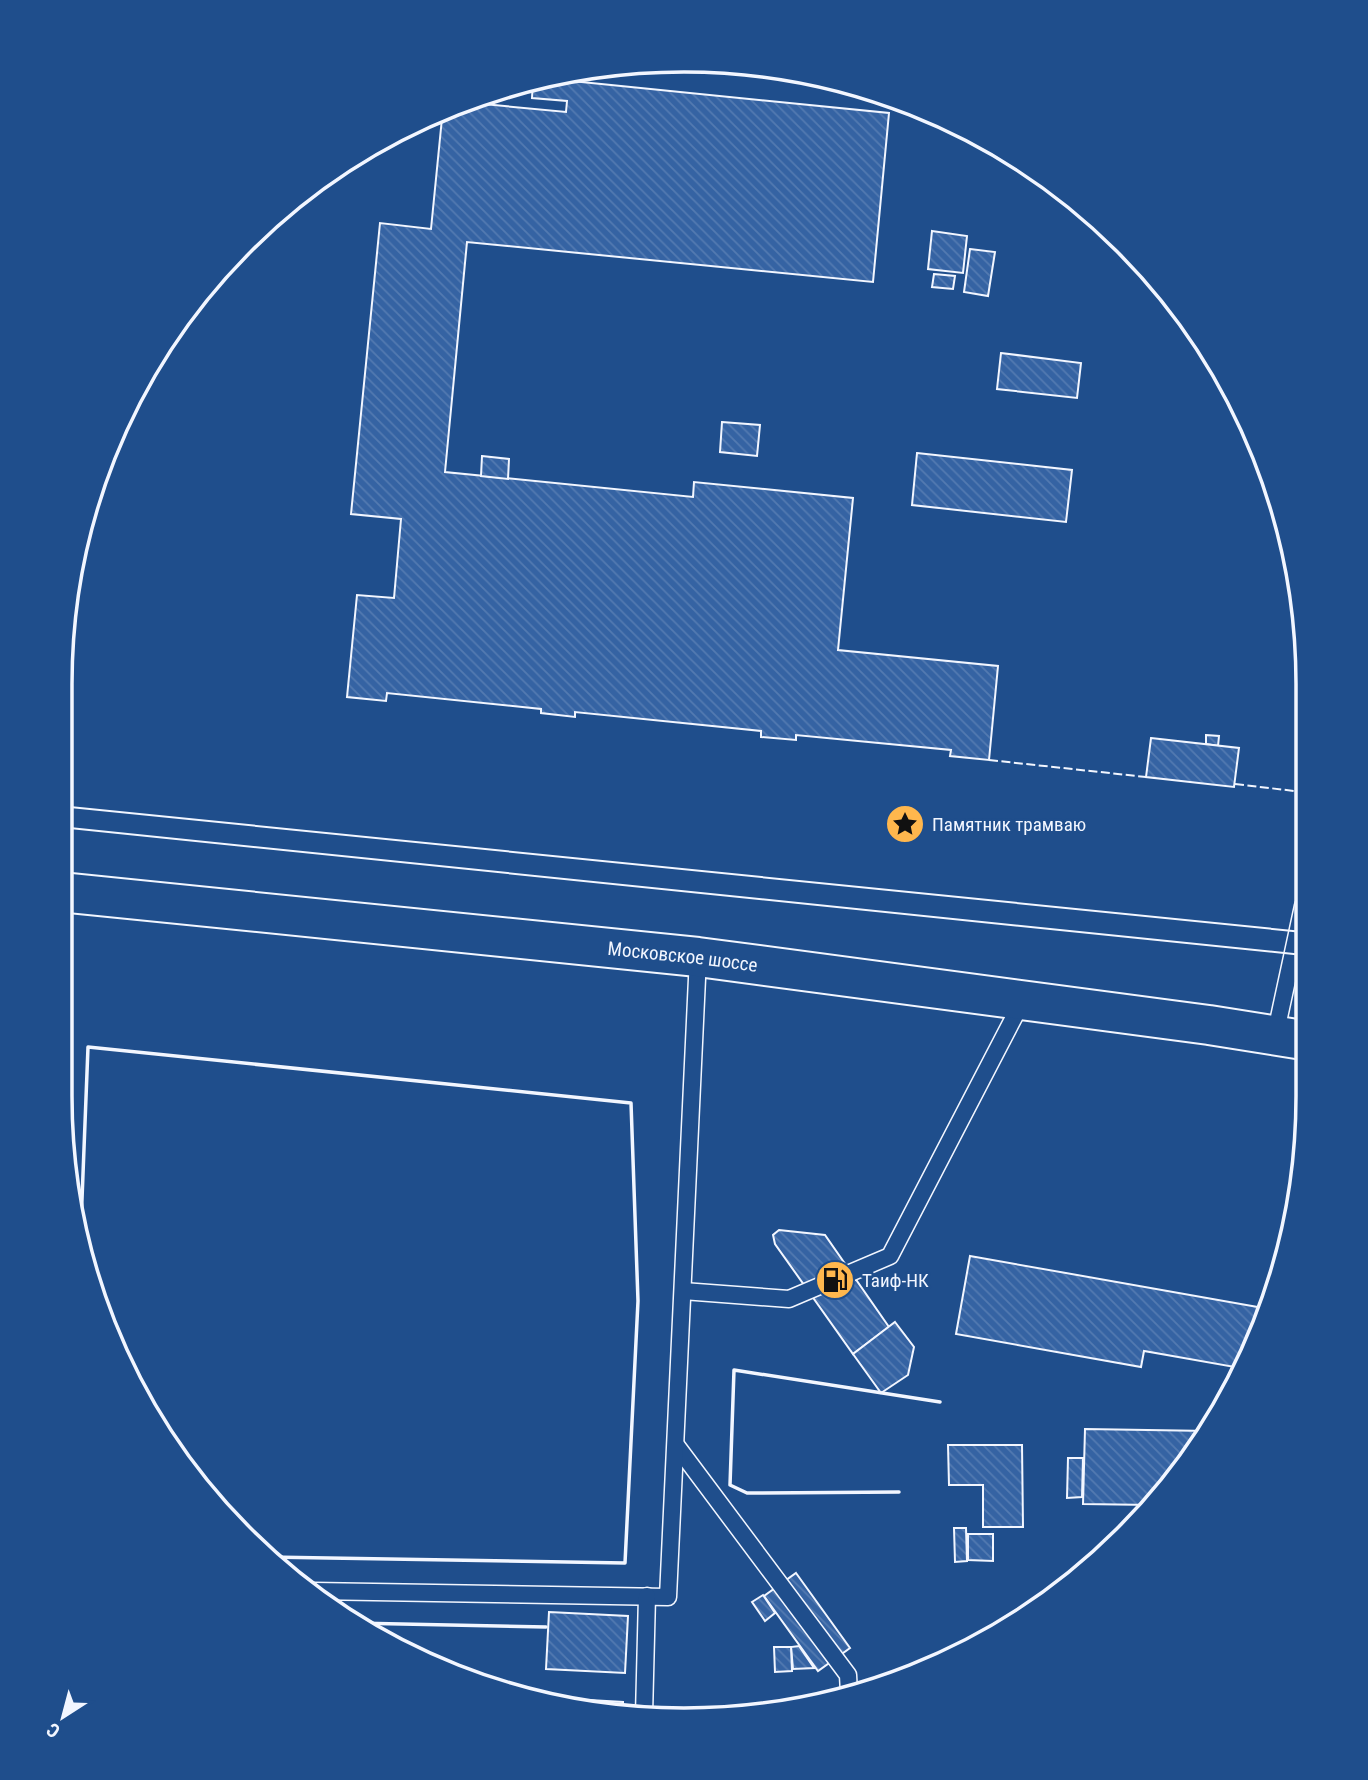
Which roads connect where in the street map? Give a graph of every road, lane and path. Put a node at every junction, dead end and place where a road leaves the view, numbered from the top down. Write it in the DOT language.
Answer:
graph roads {
  1 [pos="72,893"];
  2 [pos="698,957"];
  3 [pos="1296,971"];
  4 [pos="1023,1000"];
  5 [pos="1289,1038"];
  6 [pos="683,1291"];
  7 [pos="676,1445"];
  8 [pos="324,1591"];
  9 [pos="647,1596"];
  10 [pos="849,1685"];
  11 [pos="644,1707"];
  1 -- 2 [label="main road, Московское шоссе"];
  2 -- 4 [label="main road, Московское шоссе"];
  2 -- 6 [label="lane"];
  3 -- 5 [label="lane"];
  4 -- 5 [label="main road, Московское шоссе"];
  4 -- 6 [label="lane"];
  6 -- 7 [label="lane"];
  7 -- 9 [label="lane"];
  7 -- 10 [label="lane"];
  8 -- 9 [label="lane"];
  9 -- 11 [label="lane"];
}
